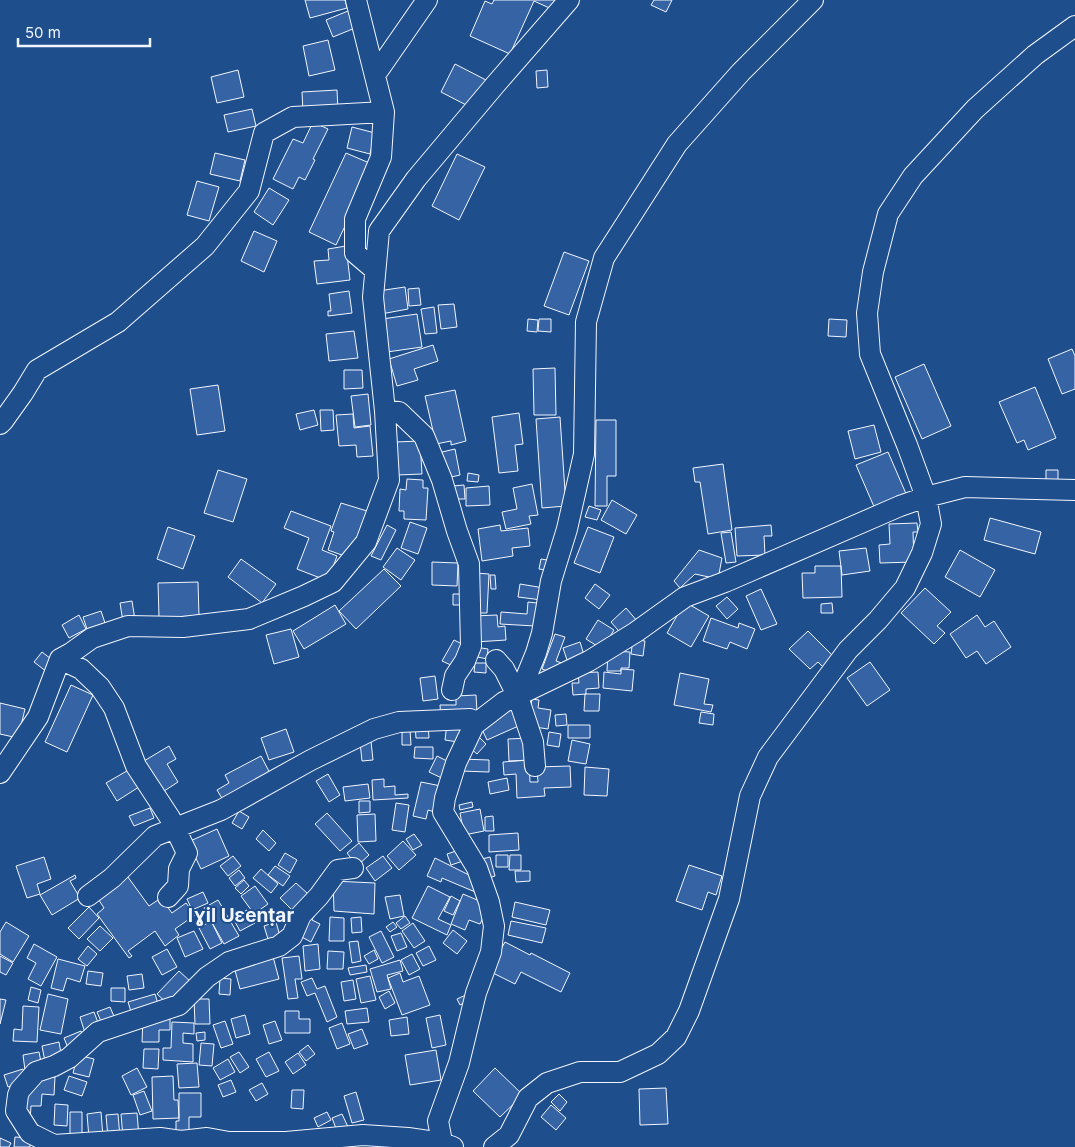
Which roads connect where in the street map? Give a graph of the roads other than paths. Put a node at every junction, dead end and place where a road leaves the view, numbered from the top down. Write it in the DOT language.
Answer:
graph roads {
  1 [pos="356,0"];
  2 [pos="427,0"];
  3 [pos="569,0"];
  4 [pos="813,0"];
  5 [pos="1075,26"];
  6 [pos="374,74"];
  7 [pos="384,112"];
  8 [pos="375,270"];
  9 [pos="386,411"];
  10 [pos="0,424"];
  11 [pos="1075,490"];
  12 [pos="926,497"];
  13 [pos="60,658"];
  14 [pos="496,660"];
  15 [pos="452,690"];
  16 [pos="518,696"];
  17 [pos="477,722"];
  18 [pos="535,766"];
  19 [pos="0,773"];
  20 [pos="175,828"];
  21 [pos="353,868"];
  22 [pos="88,896"];
  23 [pos="168,897"];
  24 [pos="410,1143"];
  25 [pos="446,1146"];
  26 [pos="494,1147"];
  1 -- 6 [label="street"];
  2 -- 6 [label="street"];
  3 -- 8 [label="street"];
  4 -- 16 [label="street"];
  5 -- 12 [label="street"];
  6 -- 7 [label="street"];
  7 -- 8 [label="street"];
  7 -- 10 [label="street"];
  8 -- 9 [label="street"];
  9 -- 13 [label="street"];
  9 -- 15 [label="street"];
  11 -- 12 [label="street"];
  12 -- 16 [label="street"];
  12 -- 26 [label="street"];
  13 -- 19 [label="street"];
  13 -- 20 [label="street"];
  14 -- 16 [label="street"];
  16 -- 17 [label="street"];
  16 -- 18 [label="street"];
  17 -- 20 [label="street"];
  17 -- 25 [label="street"];
  20 -- 22 [label="street"];
  20 -- 23 [label="street"];
  21 -- 24 [label="street"];
  24 -- 25 [label="street"];
}
